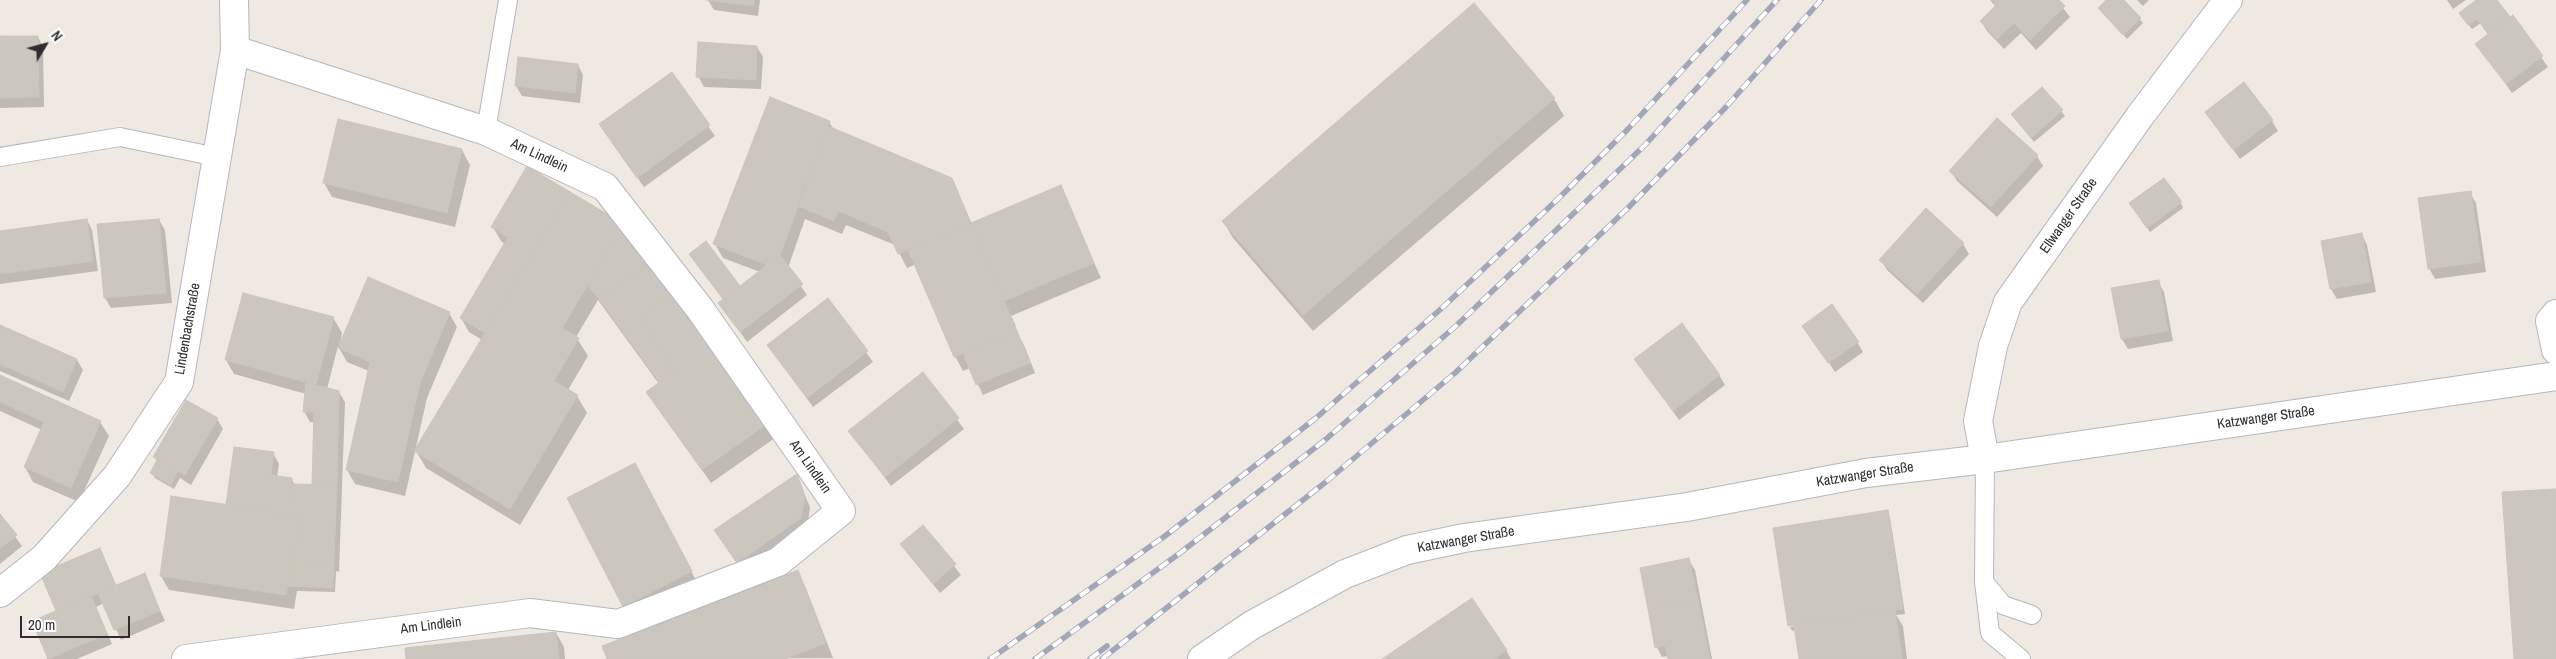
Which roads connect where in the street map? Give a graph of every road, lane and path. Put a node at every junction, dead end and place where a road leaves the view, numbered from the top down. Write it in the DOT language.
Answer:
graph roads {
  1 [pos="234,0"];
  2 [pos="508,0"];
  3 [pos="2228,0"];
  4 [pos="235,50"];
  5 [pos="486,131"];
  6 [pos="217,156"];
  7 [pos="0,157"];
  8 [pos="2556,314"];
  9 [pos="2556,350"];
  10 [pos="2556,376"];
  11 [pos="1985,459"];
  12 [pos="1984,582"];
  13 [pos="0,593"];
  14 [pos="2032,615"];
  15 [pos="186,659"];
  16 [pos="1202,659"];
  17 [pos="2021,659"];
  1 -- 4 [label="street, Lindenbachstraße"];
  2 -- 5 [label="lane"];
  3 -- 11 [label="street, Ellwanger Straße"];
  4 -- 5 [label="street, Am Lindlein"];
  4 -- 6 [label="street, Lindenbachstraße"];
  5 -- 15 [label="street, Am Lindlein"];
  6 -- 7 [label="lane"];
  6 -- 13 [label="street, Lindenbachstraße"];
  8 -- 9 [label="street"];
  10 -- 11 [label="street, Katzwanger Straße"];
  11 -- 12 [label="lane"];
  11 -- 16 [label="street, Katzwanger Straße"];
  12 -- 14 [label="lane"];
  12 -- 17 [label="lane"];
}
